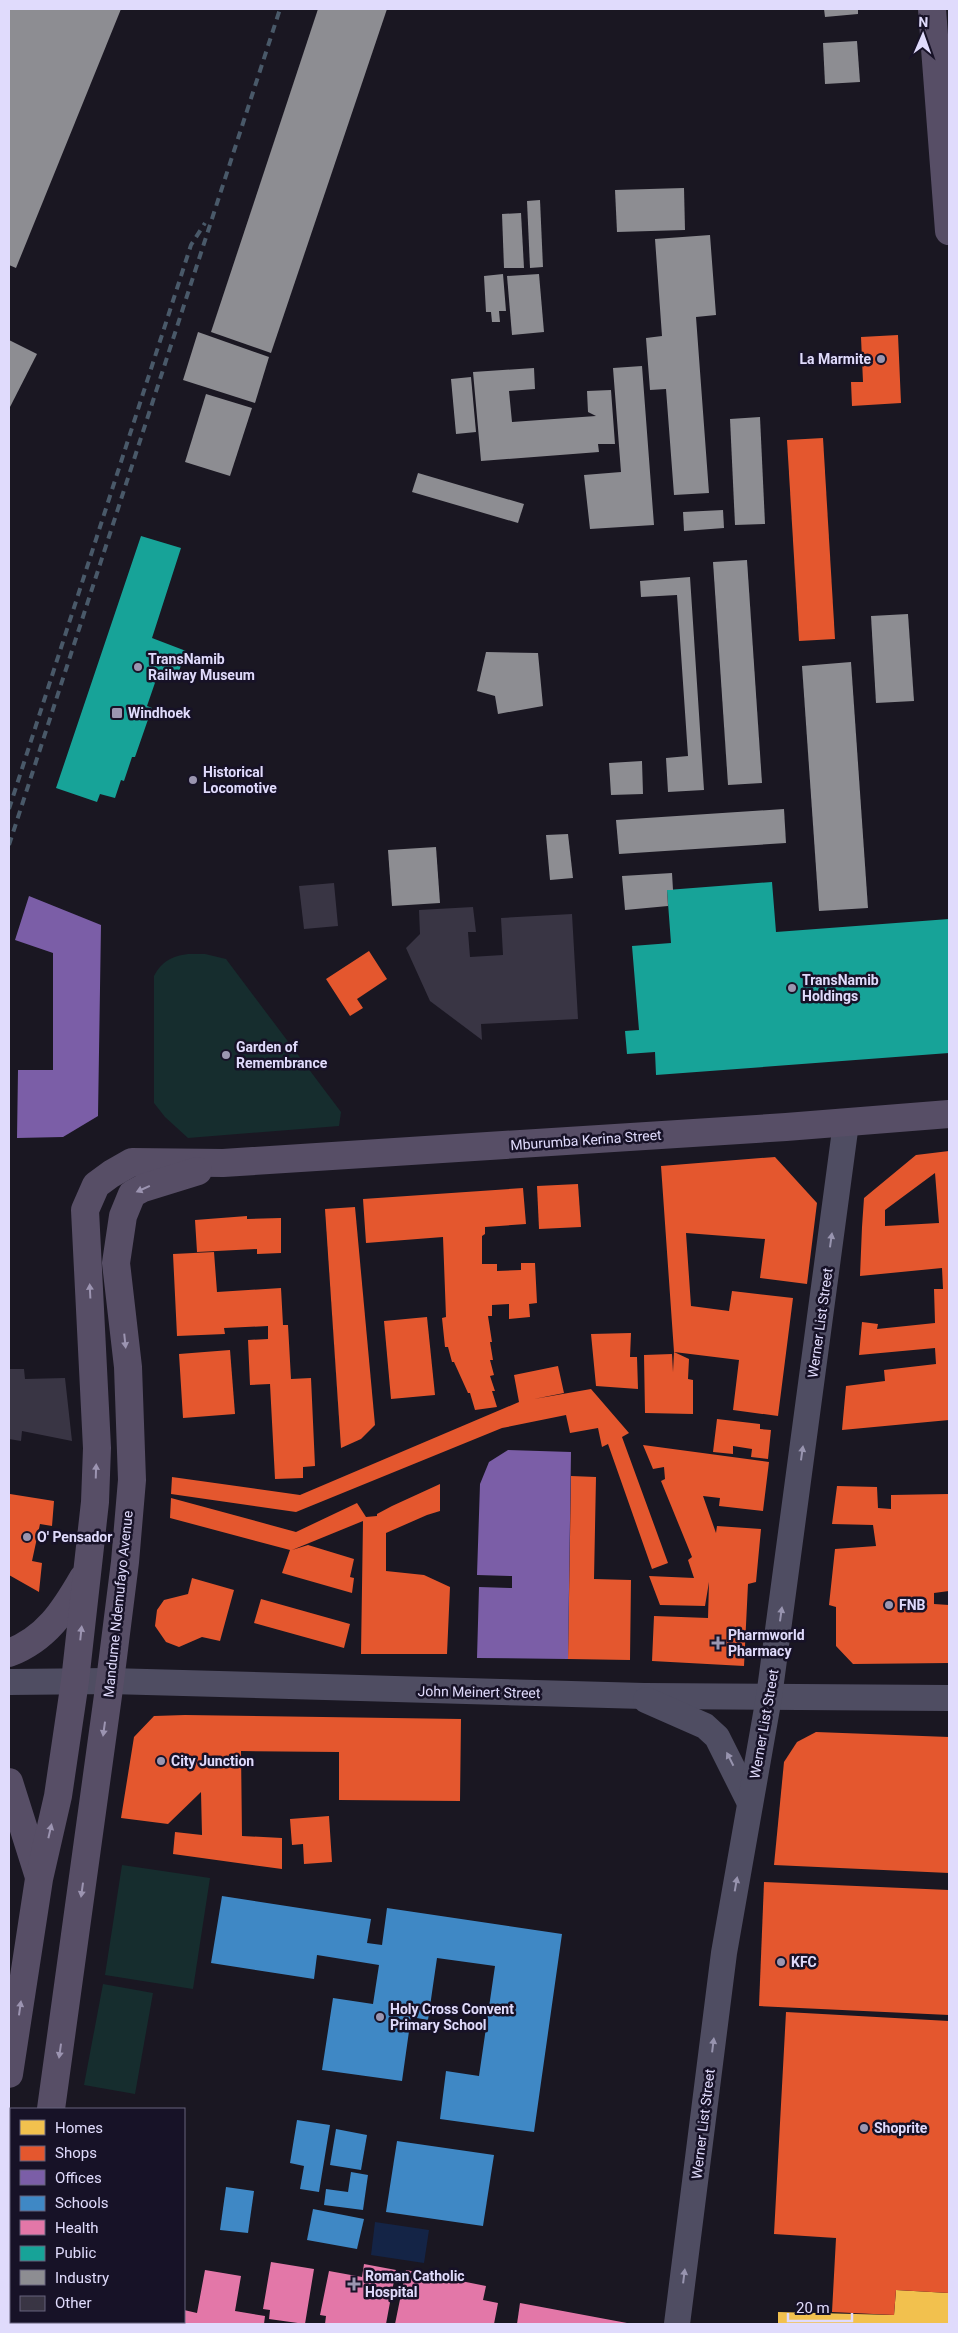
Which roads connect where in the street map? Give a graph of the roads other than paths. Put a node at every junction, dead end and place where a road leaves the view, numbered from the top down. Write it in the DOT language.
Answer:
graph roads {
  1 [pos="932,9"];
  2 [pos="949,231"];
  3 [pos="949,1114"];
  4 [pos="846,1123"];
  5 [pos="223,1163"];
  6 [pos="88,1569"];
  7 [pos="9,1653"];
  8 [pos="75,1681"];
  9 [pos="110,1681"];
  10 [pos="9,1682"];
  11 [pos="636,1696"];
  12 [pos="770,1697"];
  13 [pos="949,1698"];
  14 [pos="9,1782"];
  15 [pos="750,1803"];
  16 [pos="39,1879"];
  17 [pos="9,2074"];
  18 [pos="51,2108"];
  19 [pos="677,2324"];
  1 -- 2 [label="main road"];
  3 -- 4 [label="main road, Mburumba Kerina Street"];
  4 -- 5 [label="main road, Mburumba Kerina Street"];
  12 -- 4 [label="street, Werner List Street, one-way"];
  6 -- 5 [label="main road, one-way"];
  5 -- 9 [label="main road, Mandume Ndemufayo Avenue, one-way"];
  6 -- 7 [label="main road"];
  8 -- 6 [label="main road, one-way"];
  8 -- 9 [label="street, John Meinert Street"];
  8 -- 10 [label="street, John Meinert Street"];
  16 -- 8 [label="main road, one-way"];
  9 -- 11 [label="street, John Meinert Street"];
  9 -- 18 [label="main road, Mandume Ndemufayo Avenue, one-way"];
  11 -- 12 [label="street, John Meinert Street"];
  15 -- 11 [label="street, one-way"];
  12 -- 13 [label="street, John Meinert Street"];
  12 -- 15 [label="street, Werner List Street"];
  14 -- 16 [label="main road"];
  19 -- 15 [label="street, Werner List Street, one-way"];
  17 -- 16 [label="main road, one-way"];
}
